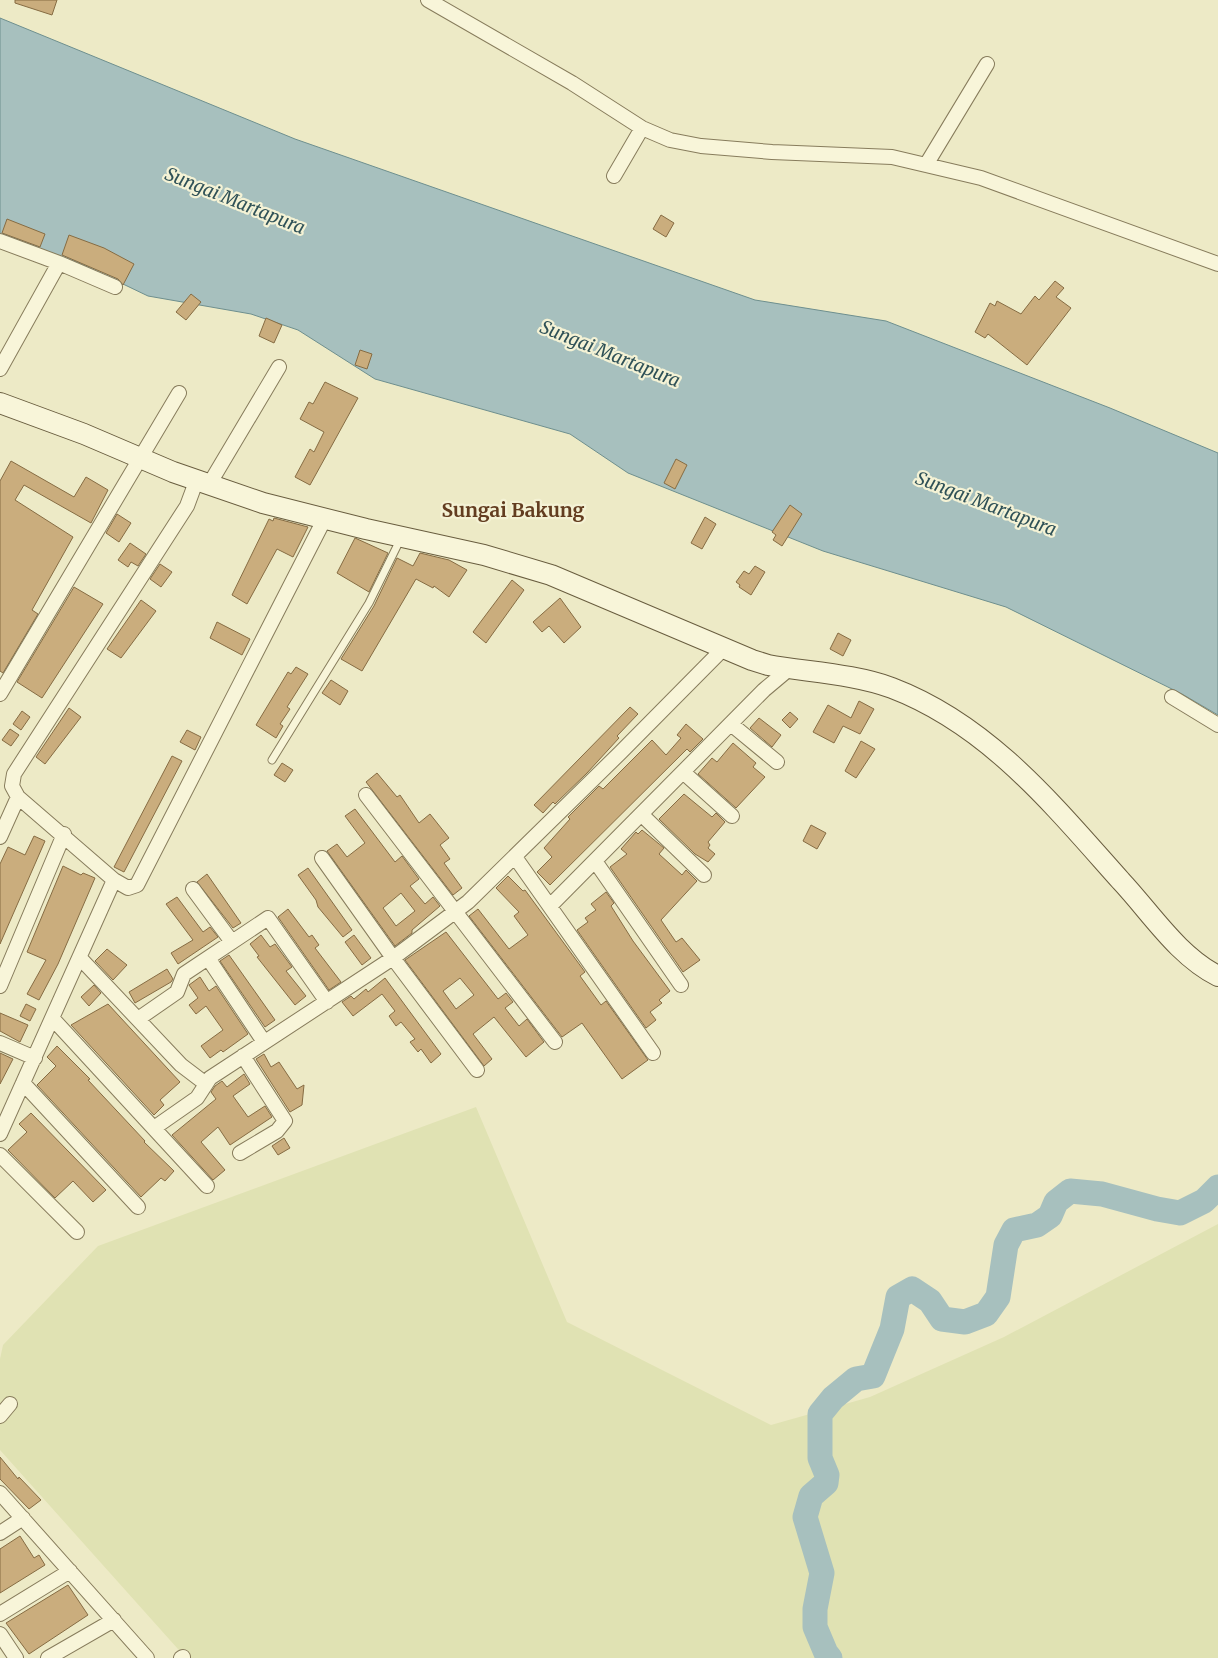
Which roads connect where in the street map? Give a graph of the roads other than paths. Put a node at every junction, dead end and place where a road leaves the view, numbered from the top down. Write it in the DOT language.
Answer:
graph roads {
  1 [pos="428,0"];
  2 [pos="987,64"];
  3 [pos="642,128"];
  4 [pos="926,165"];
  5 [pos="614,176"];
  6 [pos="0,241"];
  7 [pos="59,263"];
  8 [pos="1218,264"];
  9 [pos="115,287"];
  10 [pos="280,367"];
  11 [pos="0,369"];
  12 [pos="179,393"];
  13 [pos="0,403"];
  14 [pos="139,458"];
  15 [pos="203,482"];
  16 [pos="325,518"];
  17 [pos="402,536"];
  18 [pos="723,649"];
  19 [pos="790,669"];
  20 [pos="0,694"];
  21 [pos="1172,697"];
  22 [pos="731,724"];
  23 [pos="1218,724"];
  24 [pos="272,760"];
  25 [pos="777,762"];
  26 [pos="684,772"];
  27 [pos="366,795"];
  28 [pos="18,797"];
  29 [pos="641,814"];
  30 [pos="732,816"];
  31 [pos="64,834"];
  32 [pos="0,837"];
  33 [pos="515,857"];
  34 [pos="322,858"];
  35 [pos="595,861"];
  36 [pos="704,875"];
  37 [pos="114,880"];
  38 [pos="193,889"];
  39 [pos="550,906"];
  40 [pos="454,912"];
  41 [pos="232,942"];
  42 [pos="80,958"];
  43 [pos="208,958"];
  44 [pos="393,958"];
  45 [pos="1218,976"];
  46 [pos="681,985"];
  47 [pos="0,986"];
  48 [pos="327,1002"];
  49 [pos="53,1019"];
  50 [pos="138,1019"];
  51 [pos="264,1042"];
  52 [pos="555,1042"];
  53 [pos="0,1043"];
  54 [pos="652,1053"];
  55 [pos="242,1056"];
  56 [pos="35,1058"];
  57 [pos="477,1070"];
  58 [pos="23,1083"];
  59 [pos="206,1084"];
  60 [pos="154,1128"];
  61 [pos="0,1134"];
  62 [pos="240,1153"];
  63 [pos="0,1155"];
  64 [pos="207,1186"];
  65 [pos="138,1207"];
  66 [pos="77,1232"];
  67 [pos="10,1404"];
  68 [pos="0,1416"];
  69 [pos="0,1493"];
  70 [pos="23,1518"];
  71 [pos="0,1533"];
  72 [pos="70,1571"];
  73 [pos="0,1614"];
  74 [pos="114,1620"];
  75 [pos="0,1634"];
  76 [pos="16,1658"];
  77 [pos="48,1658"];
  78 [pos="147,1658"];
  1 -- 3 [label="street"];
  2 -- 4 [label="street"];
  3 -- 4 [label="street"];
  3 -- 5 [label="street"];
  4 -- 8 [label="street"];
  6 -- 7 [label="street"];
  7 -- 9 [label="street"];
  7 -- 11 [label="street"];
  10 -- 15 [label="street"];
  12 -- 14 [label="street"];
  13 -- 14 [label="street"];
  14 -- 15 [label="street"];
  14 -- 20 [label="street"];
  15 -- 16 [label="street"];
  15 -- 28 [label="street"];
  16 -- 17 [label="street"];
  16 -- 37 [label="street"];
  17 -- 18 [label="street"];
  17 -- 24 [label="lane"];
  18 -- 19 [label="street"];
  18 -- 33 [label="street"];
  19 -- 22 [label="street"];
  19 -- 45 [label="street"];
  21 -- 23 [label="street"];
  22 -- 25 [label="street"];
  22 -- 26 [label="street"];
  26 -- 29 [label="street"];
  26 -- 30 [label="street"];
  27 -- 40 [label="street"];
  28 -- 31 [label="street"];
  28 -- 32 [label="street"];
  29 -- 35 [label="street"];
  29 -- 36 [label="street"];
  31 -- 37 [label="street"];
  31 -- 47 [label="street"];
  33 -- 39 [label="street"];
  33 -- 40 [label="street"];
  34 -- 44 [label="street"];
  35 -- 39 [label="street"];
  35 -- 46 [label="street"];
  37 -- 42 [label="street"];
  38 -- 41 [label="street"];
  39 -- 54 [label="street"];
  40 -- 44 [label="street"];
  40 -- 52 [label="street"];
  41 -- 43 [label="street"];
  41 -- 48 [label="street"];
  42 -- 49 [label="street"];
  42 -- 50 [label="street"];
  43 -- 50 [label="street"];
  43 -- 51 [label="street"];
  44 -- 48 [label="street"];
  44 -- 57 [label="street"];
  48 -- 51 [label="street"];
  49 -- 56 [label="street"];
  49 -- 60 [label="street"];
  50 -- 59 [label="street"];
  51 -- 55 [label="street"];
  53 -- 56 [label="street"];
  55 -- 59 [label="street"];
  55 -- 62 [label="street"];
  56 -- 58 [label="street"];
  58 -- 61 [label="street"];
  58 -- 65 [label="street"];
  59 -- 60 [label="street"];
  60 -- 64 [label="street"];
  63 -- 66 [label="street"];
  67 -- 68 [label="street"];
  69 -- 70 [label="street"];
  70 -- 71 [label="street"];
  70 -- 72 [label="street"];
  72 -- 73 [label="street"];
  72 -- 74 [label="street"];
  74 -- 77 [label="street"];
  74 -- 78 [label="street"];
  75 -- 76 [label="street"];
}
